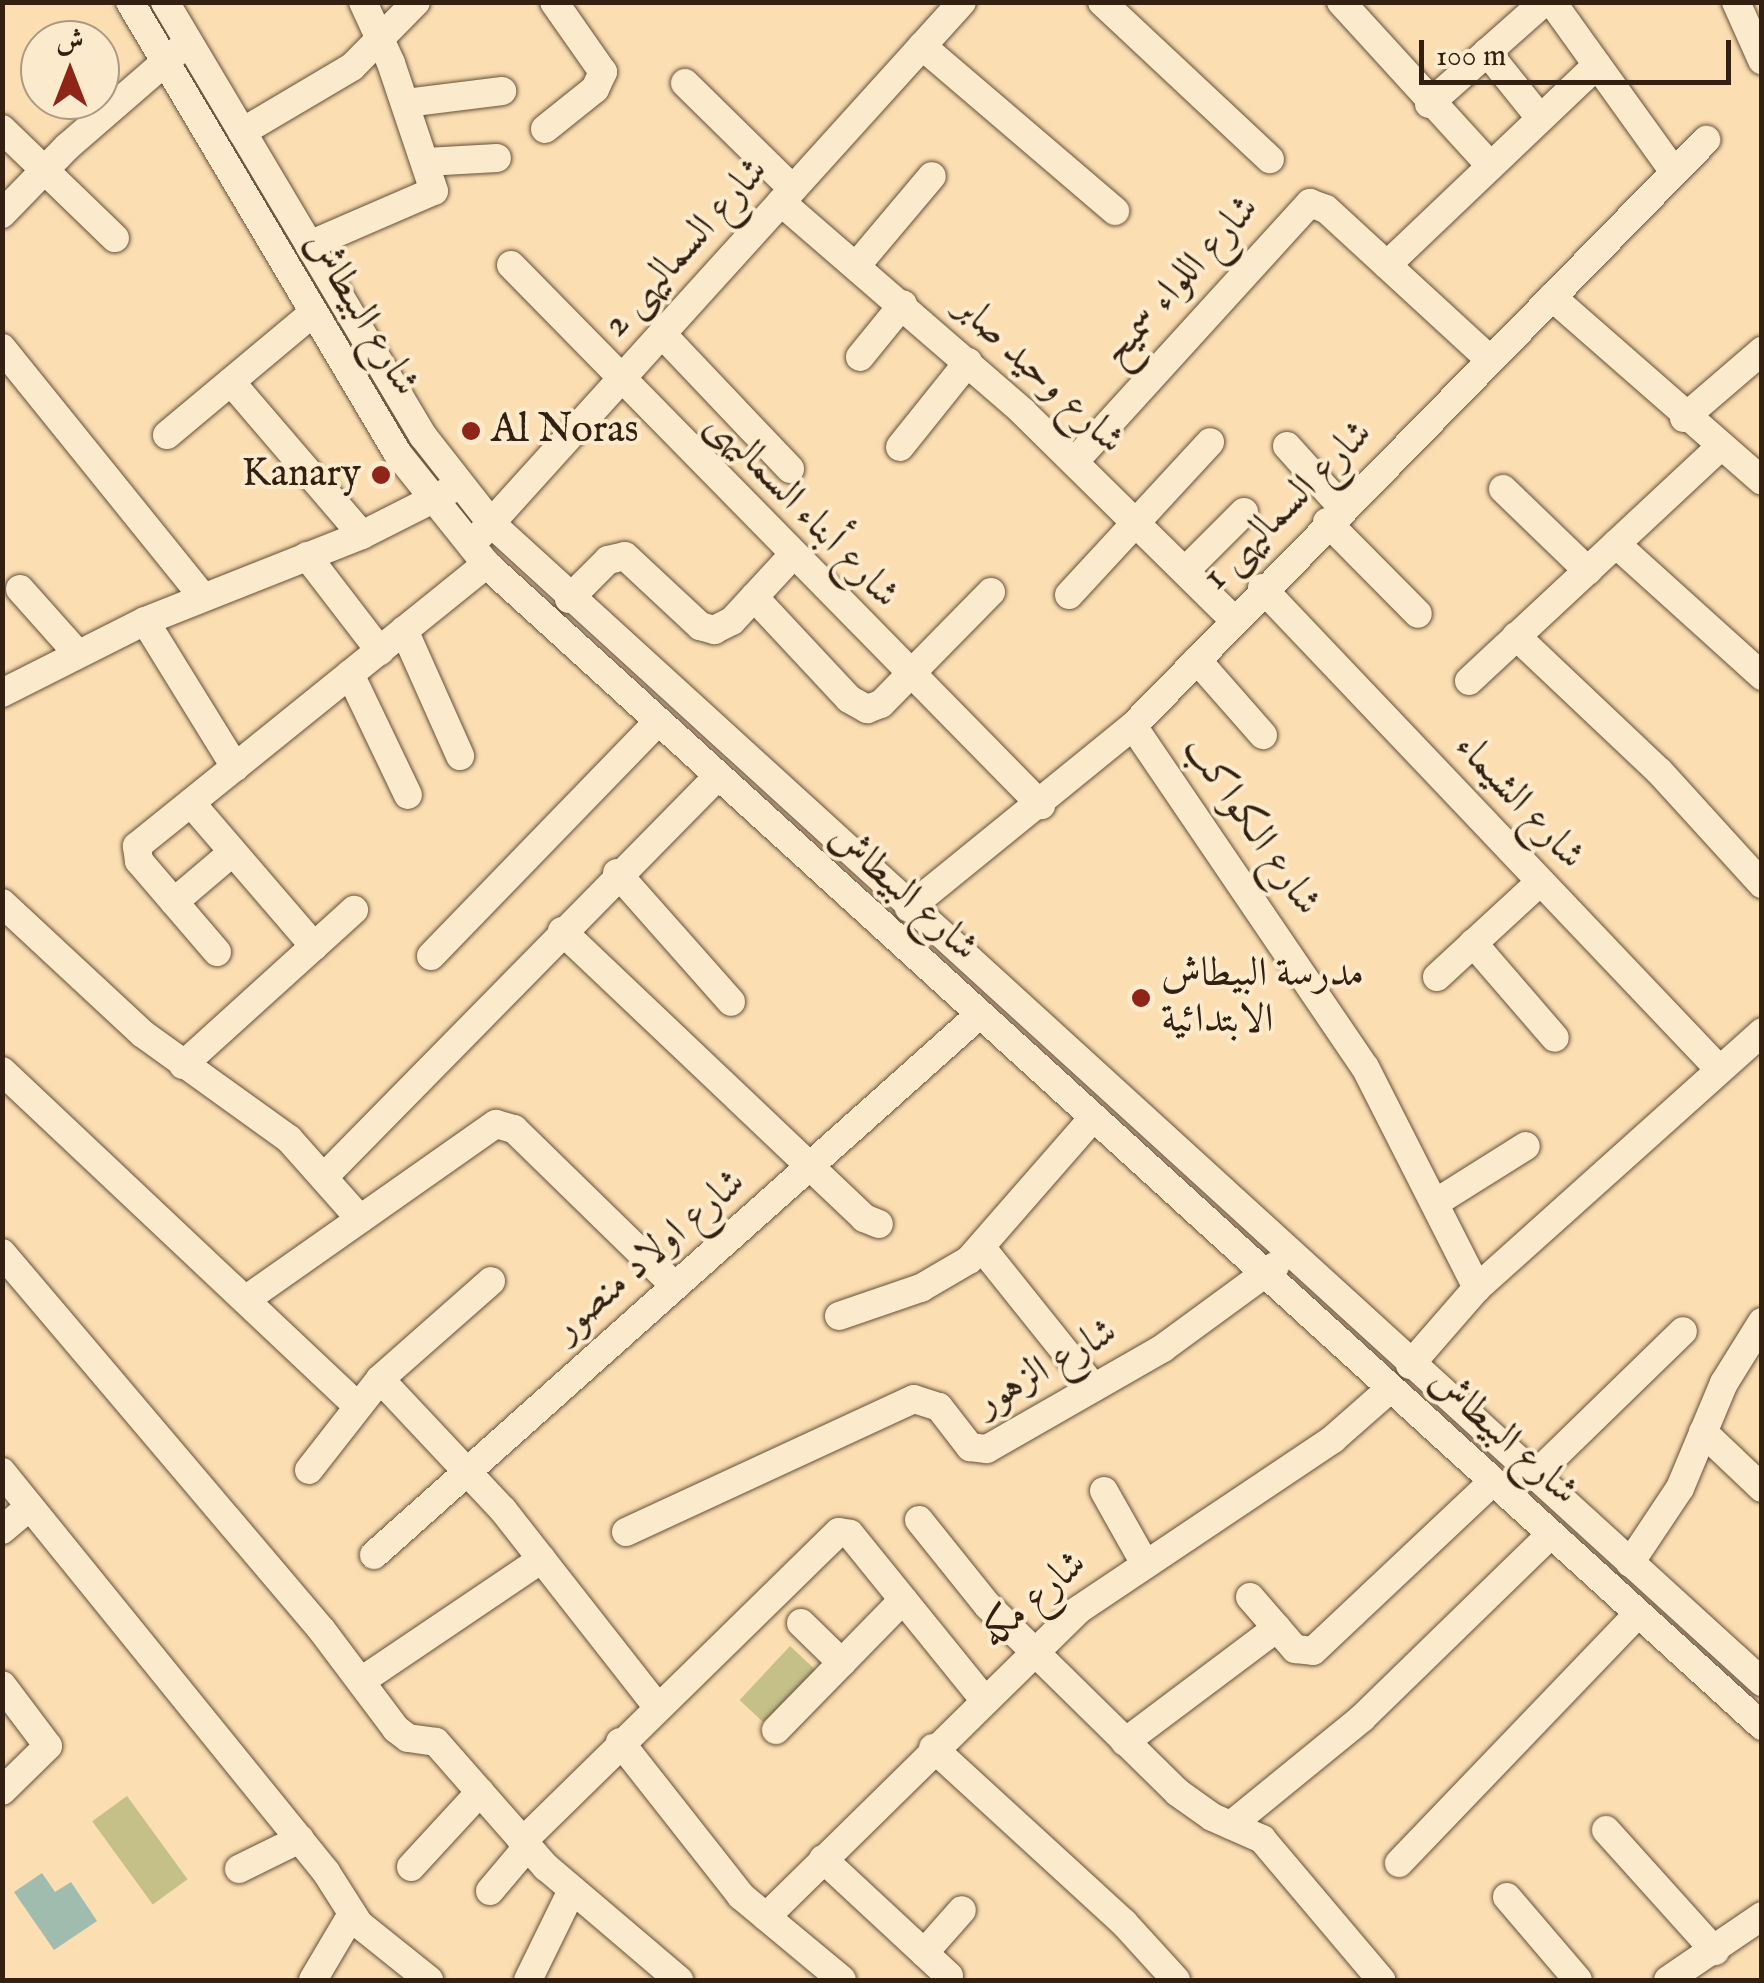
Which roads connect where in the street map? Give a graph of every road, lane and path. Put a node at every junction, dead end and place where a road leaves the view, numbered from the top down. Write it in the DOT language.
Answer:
graph roads {
  1 [pos="130,2"];
  2 [pos="165,2"];
  3 [pos="363,2"];
  4 [pos="416,2"];
  5 [pos="554,2"];
  6 [pos="962,2"];
  7 [pos="1102,2"];
  8 [pos="1342,2"];
  9 [pos="1548,2"];
  10 [pos="1736,2"];
  11 [pos="382,40"];
  12 [pos="188,42"];
  13 [pos="922,46"];
  14 [pos="1487,52"];
  15 [pos="1762,60"];
  16 [pos="165,62"];
  17 [pos="1597,64"];
  18 [pos="684,83"];
  19 [pos="502,91"];
  20 [pos="406,103"];
  21 [pos="1429,104"];
  22 [pos="1540,118"];
  23 [pos="2,129"];
  24 [pos="545,129"];
  25 [pos="242,132"];
  26 [pos="1706,140"];
  27 [pos="497,158"];
  28 [pos="1270,159"];
  29 [pos="426,162"];
  30 [pos="1491,166"];
  31 [pos="44,170"];
  32 [pos="1674,172"];
  33 [pos="932,176"];
  34 [pos="787,195"];
  35 [pos="1114,210"];
  36 [pos="2,214"];
  37 [pos="115,238"];
  38 [pos="308,245"];
  39 [pos="858,265"];
  40 [pos="1387,265"];
  41 [pos="512,266"];
  42 [pos="1552,297"];
  43 [pos="903,304"];
  44 [pos="314,314"];
  45 [pos="662,334"];
  46 [pos="2,348"];
  47 [pos="1762,351"];
  48 [pos="860,357"];
  49 [pos="1490,360"];
  50 [pos="968,362"];
  51 [pos="620,380"];
  52 [pos="231,382"];
  53 [pos="1684,418"];
  54 [pos="167,436"];
  55 [pos="1210,442"];
  56 [pos="1287,446"];
  57 [pos="900,447"];
  58 [pos="1719,448"];
  59 [pos="1075,461"];
  60 [pos="790,469"];
  61 [pos="1762,481"];
  62 [pos="459,486"];
  63 [pos="1503,489"];
  64 [pos="432,501"];
  65 [pos="1244,512"];
  66 [pos="1335,515"];
  67 [pos="1137,522"];
  68 [pos="492,524"];
  69 [pos="362,535"];
  70 [pos="1616,544"];
  71 [pos="478,555"];
  72 [pos="308,556"];
  73 [pos="791,557"];
  74 [pos="1186,570"];
  75 [pos="1588,571"];
  76 [pos="1262,588"];
  77 [pos="20,589"];
  78 [pos="992,592"];
  79 [pos="1070,595"];
  80 [pos="203,597"];
  81 [pos="754,598"];
  82 [pos="570,599"];
  83 [pos="1418,614"];
  84 [pos="1233,619"];
  85 [pos="145,621"];
  86 [pos="404,630"];
  87 [pos="1516,636"];
  88 [pos="380,651"];
  89 [pos="78,654"];
  90 [pos="1196,660"];
  91 [pos="350,674"];
  92 [pos="1762,676"];
  93 [pos="909,677"];
  94 [pos="1469,680"];
  95 [pos="2,693"];
  96 [pos="657,722"];
  97 [pos="1133,726"];
  98 [pos="1263,736"];
  99 [pos="460,756"];
  100 [pos="235,768"];
  101 [pos="758,771"];
  102 [pos="726,785"];
  103 [pos="408,794"];
  104 [pos="191,803"];
  105 [pos="1041,805"];
  106 [pos="233,852"];
  107 [pos="617,874"];
  108 [pos="1539,882"];
  109 [pos="1762,884"];
  110 [pos="174,902"];
  111 [pos="2,904"];
  112 [pos="909,908"];
  113 [pos="354,910"];
  114 [pos="562,930"];
  115 [pos="1474,943"];
  116 [pos="314,946"];
  117 [pos="216,952"];
  118 [pos="431,956"];
  119 [pos="1437,977"];
  120 [pos="731,1002"];
  121 [pos="978,1016"];
  122 [pos="1554,1038"];
  123 [pos="1759,1038"];
  124 [pos="183,1065"];
  125 [pos="1719,1069"];
  126 [pos="2,1071"];
  127 [pos="1092,1118"];
  128 [pos="1526,1146"];
  129 [pos="812,1169"];
  130 [pos="326,1175"];
  131 [pos="1434,1203"];
  132 [pos="360,1219"];
  133 [pos="879,1224"];
  134 [pos="982,1248"];
  135 [pos="2,1253"];
  136 [pos="1288,1256"];
  137 [pos="1264,1276"];
  138 [pos="491,1280"];
  139 [pos="674,1285"];
  140 [pos="1478,1288"];
  141 [pos="248,1298"];
  142 [pos="839,1316"];
  143 [pos="1682,1331"];
  144 [pos="1758,1335"];
  145 [pos="1410,1366"];
  146 [pos="380,1379"];
  147 [pos="1094,1388"];
  148 [pos="1390,1390"];
  149 [pos="357,1405"];
  150 [pos="1703,1432"];
  151 [pos="308,1470"];
  152 [pos="468,1470"];
  153 [pos="2,1472"];
  154 [pos="1533,1477"];
  155 [pos="1492,1482"];
  156 [pos="1762,1488"];
  157 [pos="1104,1490"];
  158 [pos="29,1506"];
  159 [pos="919,1520"];
  160 [pos="2,1530"];
  161 [pos="626,1532"];
  162 [pos="1550,1535"];
  163 [pos="374,1554"];
  164 [pos="542,1559"];
  165 [pos="1144,1562"];
  166 [pos="1630,1563"];
  167 [pos="1250,1597"];
  168 [pos="903,1600"];
  169 [pos="1638,1614"];
  170 [pos="801,1623"];
  171 [pos="1277,1628"];
  172 [pos="1030,1652"];
  173 [pos="842,1662"];
  174 [pos="361,1682"];
  175 [pos="1762,1682"];
  176 [pos="2,1685"];
  177 [pos="983,1698"];
  178 [pos="656,1705"];
  179 [pos="1762,1726"];
  180 [pos="776,1730"];
  181 [pos="620,1742"];
  182 [pos="1125,1742"];
  183 [pos="933,1748"];
  184 [pos="2,1791"];
  185 [pos="480,1792"];
  186 [pos="1231,1824"];
  187 [pos="1606,1830"];
  188 [pos="300,1839"];
  189 [pos="525,1844"];
  190 [pos="823,1860"];
  191 [pos="1399,1863"];
  192 [pos="410,1867"];
  193 [pos="239,1869"];
  194 [pos="572,1890"];
  195 [pos="490,1891"];
  196 [pos="1507,1897"];
  197 [pos="962,1910"];
  198 [pos="352,1914"];
  199 [pos="1762,1916"];
  200 [pos="766,1917"];
  201 [pos="1714,1951"];
  202 [pos="924,1953"];
  203 [pos="949,1976"];
  204 [pos="313,1980"];
  205 [pos="428,1980"];
  206 [pos="528,1980"];
  207 [pos="679,1980"];
  208 [pos="842,1980"];
  209 [pos="1176,1980"];
  210 [pos="1381,1980"];
  211 [pos="1578,1980"];
  212 [pos="1668,1980"];
  1 -- 16 [label="street, شارع البيطاش"];
  2 -- 12 [label="street, شارع البيطاش"];
  3 -- 11 [label="street"];
  4 -- 11 [label="street"];
  5 -- 24 [label="street"];
  6 -- 13 [label="street, شارع السماليهى 2"];
  7 -- 28 [label="street"];
  8 -- 21 [label="street"];
  9 -- 14 [label="street"];
  9 -- 17 [label="street"];
  10 -- 15 [label="street"];
  11 -- 20 [label="street"];
  11 -- 25 [label="street"];
  12 -- 16 [label="street"];
  12 -- 25 [label="street, شارع البيطاش"];
  13 -- 34 [label="street, شارع السماليهى 2"];
  13 -- 35 [label="street"];
  14 -- 21 [label="street"];
  14 -- 22 [label="street"];
  16 -- 31 [label="street"];
  16 -- 44 [label="street, شارع البيطاش"];
  17 -- 22 [label="street"];
  17 -- 32 [label="street"];
  18 -- 34 [label="street, شارع وحيد صابر"];
  19 -- 20 [label="street"];
  20 -- 29 [label="street"];
  21 -- 30 [label="street"];
  22 -- 30 [label="street"];
  23 -- 31 [label="street"];
  25 -- 38 [label="street, شارع البيطاش"];
  26 -- 32 [label="street, شارع السماليهى 1"];
  27 -- 29 [label="street"];
  29 -- 38 [label="street"];
  30 -- 40 [label="street"];
  31 -- 36 [label="street"];
  31 -- 37 [label="street"];
  32 -- 42 [label="street, شارع السماليهى 1"];
  33 -- 39 [label="street"];
  34 -- 39 [label="street, شارع وحيد صابر"];
  34 -- 45 [label="street, شارع السماليهى 2"];
  38 -- 62 [label="street, شارع البيطاش"];
  39 -- 43 [label="street, شارع وحيد صابر"];
  40 -- 49 [label="street, شارع اللواء سميح"];
  40 -- 59 [label="street, شارع اللواء سميح"];
  41 -- 51 [label="street, شارع أبناء السماليهى"];
  42 -- 49 [label="street, شارع السماليهى 1"];
  42 -- 53 [label="street"];
  43 -- 48 [label="street"];
  43 -- 50 [label="street, شارع وحيد صابر"];
  44 -- 52 [label="street"];
  44 -- 64 [label="street, شارع البيطاش"];
  45 -- 51 [label="street, شارع السماليهى 2"];
  45 -- 60 [label="street"];
  46 -- 80 [label="street"];
  47 -- 53 [label="street"];
  49 -- 66 [label="street, شارع السماليهى 1"];
  50 -- 57 [label="street"];
  50 -- 59 [label="street, شارع وحيد صابر"];
  51 -- 68 [label="street, شارع السماليهى 2"];
  51 -- 73 [label="street, شارع أبناء السماليهى"];
  52 -- 54 [label="street"];
  52 -- 69 [label="street"];
  53 -- 58 [label="street"];
  55 -- 67 [label="street"];
  56 -- 66 [label="street"];
  58 -- 61 [label="street"];
  58 -- 70 [label="street"];
  59 -- 67 [label="street, شارع وحيد صابر"];
  62 -- 64 [label="street"];
  62 -- 68 [label="street, شارع البيطاش"];
  63 -- 75 [label="street"];
  64 -- 69 [label="street"];
  64 -- 71 [label="street, شارع البيطاش"];
  65 -- 74 [label="street"];
  66 -- 76 [label="street, شارع السماليهى 1"];
  66 -- 83 [label="street"];
  67 -- 74 [label="street, شارع وحيد صابر"];
  67 -- 79 [label="street"];
  68 -- 71 [label="street, شارع السماليهى 2"];
  68 -- 82 [label="street, شارع البيطاش"];
  69 -- 72 [label="street"];
  70 -- 75 [label="street"];
  70 -- 92 [label="street"];
  71 -- 86 [label="street, شارع السماليهى 2"];
  71 -- 96 [label="street, شارع البيطاش"];
  72 -- 80 [label="street"];
  72 -- 88 [label="street"];
  73 -- 81 [label="street"];
  73 -- 93 [label="street, شارع أبناء السماليهى"];
  74 -- 84 [label="street, شارع وحيد صابر"];
  75 -- 87 [label="street"];
  76 -- 84 [label="street, شارع السماليهى 1"];
  76 -- 108 [label="street, شارع الشيماء"];
  77 -- 89 [label="street"];
  78 -- 93 [label="street"];
  80 -- 85 [label="street"];
  81 -- 82 [label="street"];
  81 -- 93 [label="street"];
  82 -- 101 [label="street, شارع البيطاش"];
  84 -- 90 [label="street, شارع السماليهى 1"];
  85 -- 89 [label="street"];
  85 -- 100 [label="street"];
  86 -- 88 [label="street, شارع السماليهى 2"];
  86 -- 99 [label="street"];
  87 -- 94 [label="street"];
  87 -- 109 [label="street"];
  88 -- 91 [label="street, شارع السماليهى 2"];
  89 -- 95 [label="street"];
  90 -- 97 [label="street, شارع السماليهى 1"];
  90 -- 98 [label="street"];
  91 -- 100 [label="street, شارع السماليهى 2"];
  91 -- 103 [label="street"];
  93 -- 105 [label="street, شارع أبناء السماليهى"];
  96 -- 102 [label="street, شارع البيطاش"];
  96 -- 118 [label="street"];
  97 -- 105 [label="street, شارع السماليهى 1"];
  97 -- 131 [label="street, شارع الكواكب"];
  100 -- 104 [label="street, شارع السماليهى 2"];
  101 -- 102 [label="street"];
  101 -- 112 [label="street, شارع البيطاش"];
  102 -- 107 [label="street"];
  102 -- 121 [label="street, شارع البيطاش"];
  104 -- 106 [label="street"];
  104 -- 110 [label="street, شارع السماليهى 2"];
  105 -- 112 [label="street, شارع السماليهى 1"];
  106 -- 110 [label="street"];
  106 -- 116 [label="street"];
  107 -- 114 [label="street"];
  107 -- 120 [label="street"];
  108 -- 115 [label="street"];
  108 -- 125 [label="street, شارع الشيماء"];
  110 -- 117 [label="street"];
  111 -- 124 [label="street"];
  112 -- 136 [label="street, شارع البيطاش"];
  113 -- 116 [label="street"];
  114 -- 129 [label="street"];
  114 -- 130 [label="street"];
  115 -- 119 [label="street"];
  115 -- 122 [label="street"];
  116 -- 124 [label="street"];
  121 -- 127 [label="street, شارع البيطاش"];
  121 -- 129 [label="street, شارع اولاد منصور"];
  123 -- 125 [label="street"];
  124 -- 130 [label="street"];
  125 -- 140 [label="street"];
  126 -- 141 [label="street"];
  127 -- 134 [label="street"];
  127 -- 137 [label="street, شارع البيطاش"];
  128 -- 131 [label="street"];
  129 -- 133 [label="street"];
  129 -- 139 [label="street, شارع اولاد منصور"];
  130 -- 132 [label="street"];
  131 -- 140 [label="street, شارع الكواكب"];
  132 -- 139 [label="street"];
  132 -- 141 [label="street"];
  134 -- 142 [label="street"];
  134 -- 147 [label="street"];
  135 -- 174 [label="street"];
  136 -- 137 [label="street, شارع الزهور"];
  136 -- 145 [label="street, شارع البيطاش"];
  137 -- 147 [label="street, شارع الزهور"];
  137 -- 148 [label="street, شارع البيطاش"];
  138 -- 146 [label="street"];
  139 -- 152 [label="street, شارع اولاد منصور"];
  140 -- 145 [label="street"];
  141 -- 149 [label="street"];
  143 -- 154 [label="street"];
  144 -- 150 [label="street"];
  145 -- 154 [label="street, شارع البيطاش"];
  146 -- 149 [label="street"];
  146 -- 152 [label="street"];
  147 -- 161 [label="street, شارع الزهور"];
  148 -- 155 [label="street, شارع البيطاش"];
  148 -- 165 [label="street, شارع مكه"];
  149 -- 151 [label="street"];
  150 -- 156 [label="street"];
  150 -- 166 [label="street"];
  152 -- 163 [label="street, شارع اولاد منصور"];
  152 -- 164 [label="street"];
  153 -- 158 [label="street"];
  154 -- 166 [label="street, شارع البيطاش"];
  155 -- 162 [label="street, شارع البيطاش"];
  155 -- 171 [label="street"];
  157 -- 165 [label="street"];
  158 -- 160 [label="street"];
  158 -- 188 [label="street"];
  159 -- 172 [label="street"];
  162 -- 169 [label="street, شارع البيطاش"];
  162 -- 186 [label="street"];
  164 -- 174 [label="street"];
  164 -- 178 [label="street"];
  165 -- 172 [label="street, شارع مكه"];
  166 -- 175 [label="street, شارع البيطاش"];
  167 -- 171 [label="street"];
  168 -- 173 [label="street"];
  168 -- 177 [label="street"];
  168 -- 178 [label="street"];
  169 -- 179 [label="street, شارع البيطاش"];
  169 -- 191 [label="street"];
  170 -- 173 [label="street"];
  171 -- 182 [label="street"];
  172 -- 177 [label="street, شارع مكه"];
  172 -- 182 [label="street"];
  173 -- 180 [label="street"];
  174 -- 185 [label="street"];
  176 -- 184 [label="street"];
  177 -- 183 [label="street, شارع مكه"];
  178 -- 181 [label="street"];
  181 -- 189 [label="street"];
  181 -- 200 [label="street"];
  182 -- 186 [label="street"];
  183 -- 190 [label="street, شارع مكه"];
  183 -- 209 [label="street"];
  185 -- 189 [label="street"];
  185 -- 192 [label="street"];
  186 -- 210 [label="street"];
  187 -- 201 [label="street"];
  188 -- 193 [label="street"];
  188 -- 198 [label="street"];
  189 -- 194 [label="street"];
  189 -- 195 [label="street"];
  190 -- 200 [label="street, شارع مكه"];
  190 -- 202 [label="street"];
  194 -- 206 [label="street"];
  194 -- 207 [label="street"];
  196 -- 211 [label="street"];
  197 -- 202 [label="street"];
  198 -- 204 [label="street"];
  198 -- 205 [label="street"];
  199 -- 201 [label="street"];
  200 -- 208 [label="street"];
  201 -- 212 [label="street"];
  202 -- 203 [label="street"];
}
